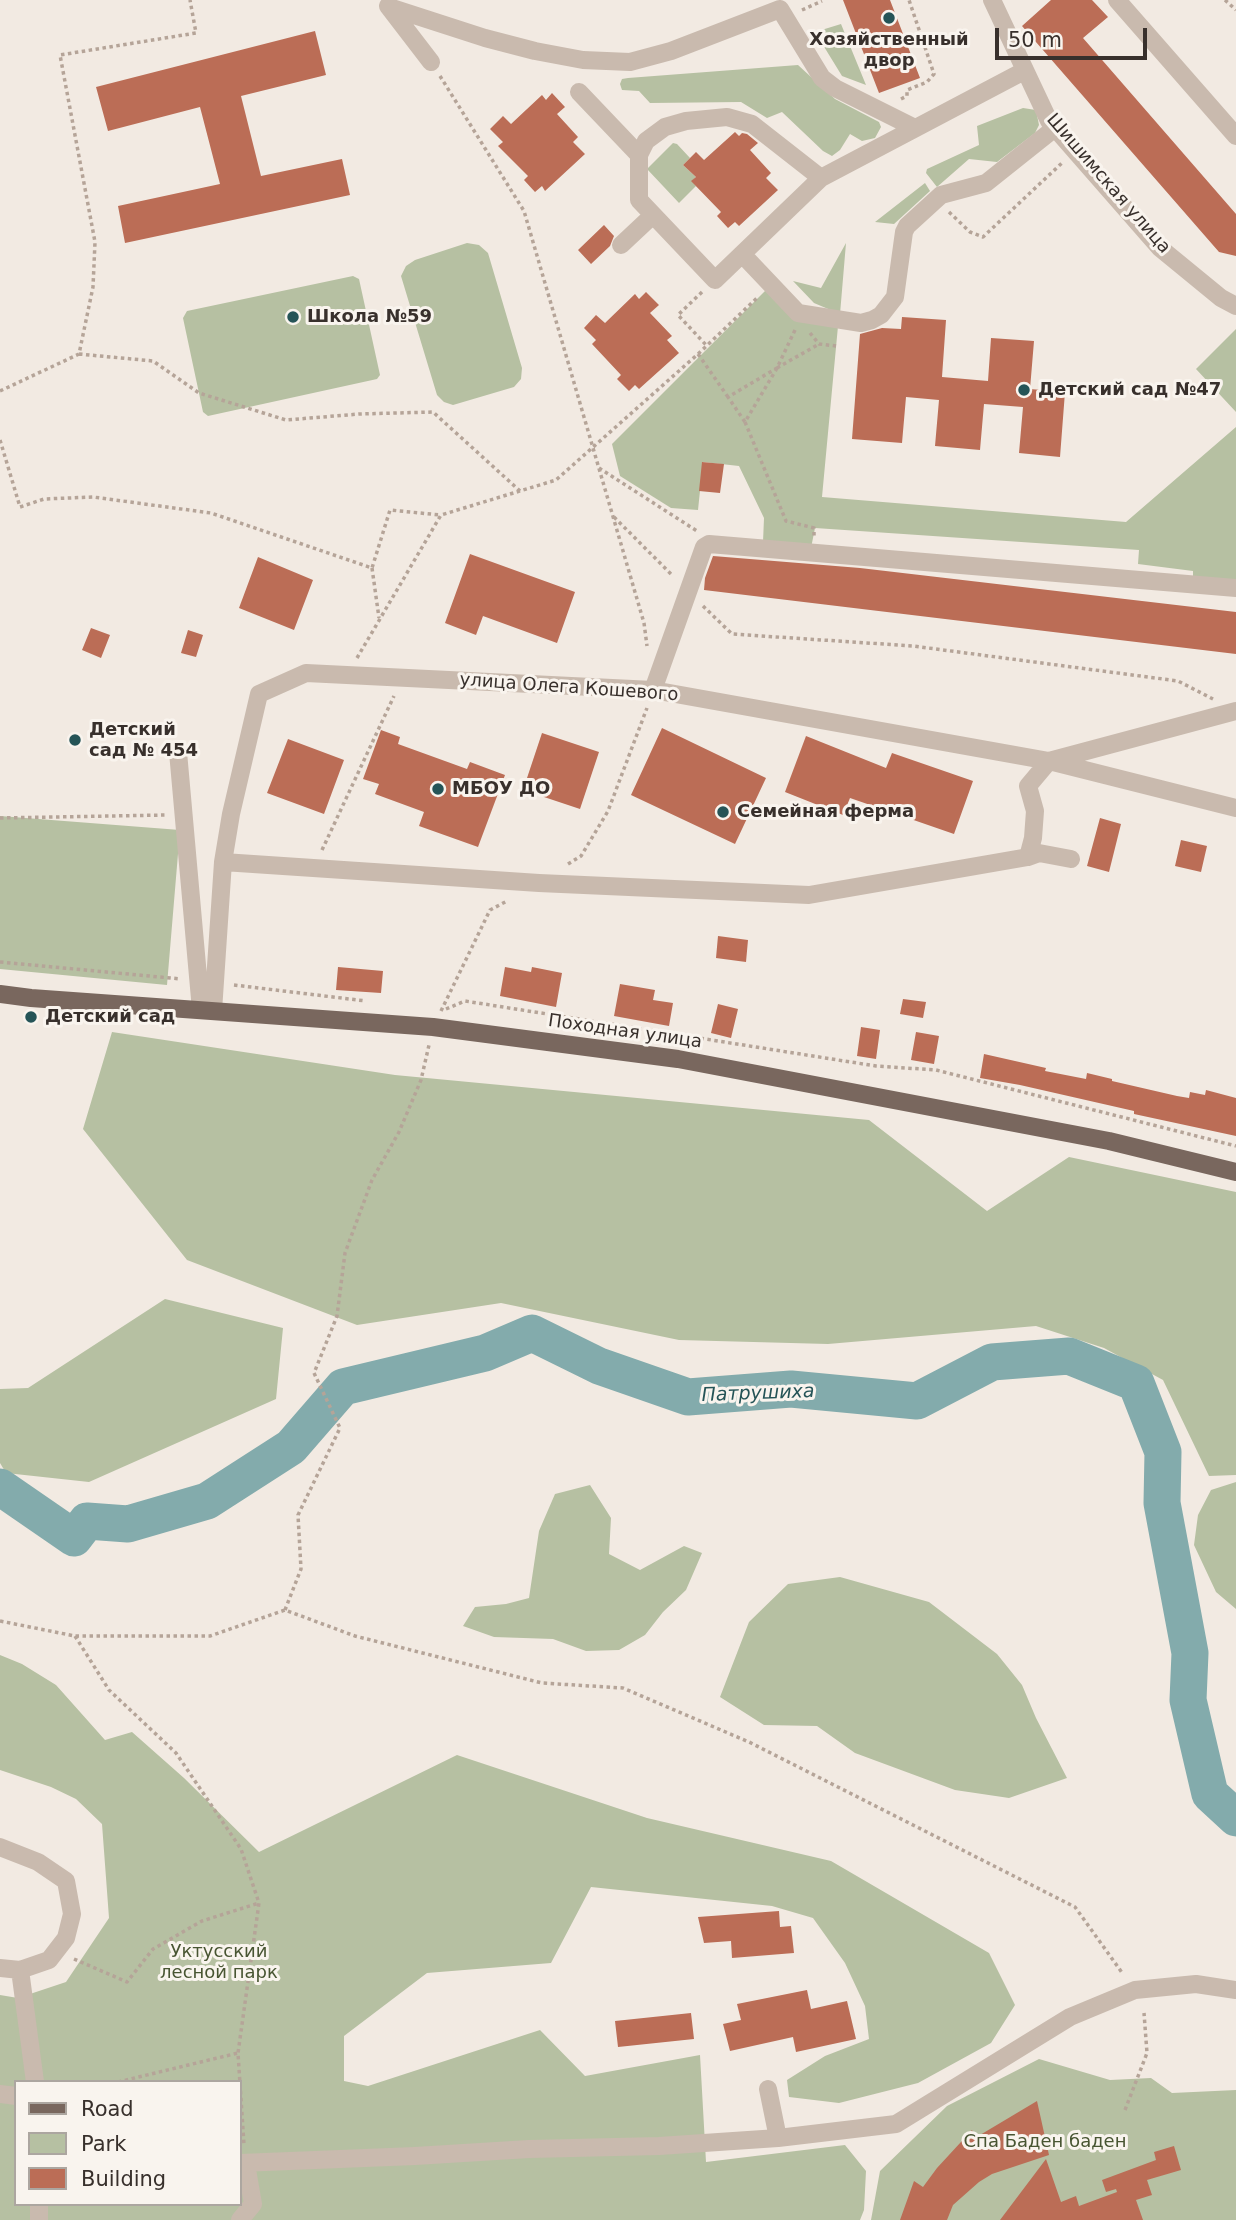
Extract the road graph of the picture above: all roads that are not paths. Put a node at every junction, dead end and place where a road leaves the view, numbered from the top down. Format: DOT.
graph roads {
  1 [pos="993,0"];
  2 [pos="1117,0"];
  3 [pos="386,3"];
  4 [pos="431,62"];
  5 [pos="1024,71"];
  6 [pos="579,92"];
  7 [pos="915,128"];
  8 [pos="1055,128"];
  9 [pos="1236,136"];
  10 [pos="639,155"];
  11 [pos="821,178"];
  12 [pos="653,215"];
  13 [pos="621,245"];
  14 [pos="743,255"];
  15 [pos="1236,306"];
  16 [pos="1236,589"];
  17 [pos="653,690"];
  18 [pos="1230,708"];
  19 [pos="178,752"];
  20 [pos="1049,761"];
  21 [pos="1236,808"];
  22 [pos="1028,857"];
  23 [pos="1071,859"];
  24 [pos="223,862"];
  25 [pos="0,994"];
  26 [pos="207,1010"];
  27 [pos="1236,1172"];
  28 [pos="0,1847"];
  29 [pos="0,1968"];
  30 [pos="20,1970"];
  31 [pos="1236,1990"];
  32 [pos="35,2080"];
  33 [pos="768,2089"];
  34 [pos="778,2138"];
  35 [pos="243,2163"];
  36 [pos="240,2220"];
  1 -- 5 [label="street, Шишимская улица"];
  2 -- 9 [label="street"];
  3 -- 4 [label="street"];
  3 -- 7 [label="street"];
  5 -- 7 [label="street"];
  5 -- 8 [label="street, Шишимская улица"];
  6 -- 10 [label="street"];
  7 -- 11 [label="street"];
  8 -- 14 [label="street"];
  8 -- 15 [label="street, Шишимская улица"];
  10 -- 11 [label="street"];
  10 -- 12 [label="street"];
  11 -- 14 [label="street"];
  12 -- 13 [label="street"];
  12 -- 14 [label="street"];
  16 -- 17 [label="street"];
  17 -- 20 [label="street, улица Олега Кошевого"];
  17 -- 24 [label="street, улица Олега Кошевого"];
  18 -- 20 [label="street"];
  19 -- 26 [label="street"];
  20 -- 21 [label="street, улица Олега Кошевого"];
  20 -- 22 [label="street"];
  22 -- 23 [label="street"];
  22 -- 24 [label="street"];
  24 -- 26 [label="street, улица Олега Кошевого"];
  25 -- 26 [label="main road, Походная улица"];
  26 -- 27 [label="main road, Походная улица"];
  28 -- 30 [label="street"];
  29 -- 30 [label="street"];
  30 -- 32 [label="street"];
  31 -- 34 [label="street"];
  33 -- 34 [label="street"];
  34 -- 35 [label="street"];
  35 -- 36 [label="street"];
}
